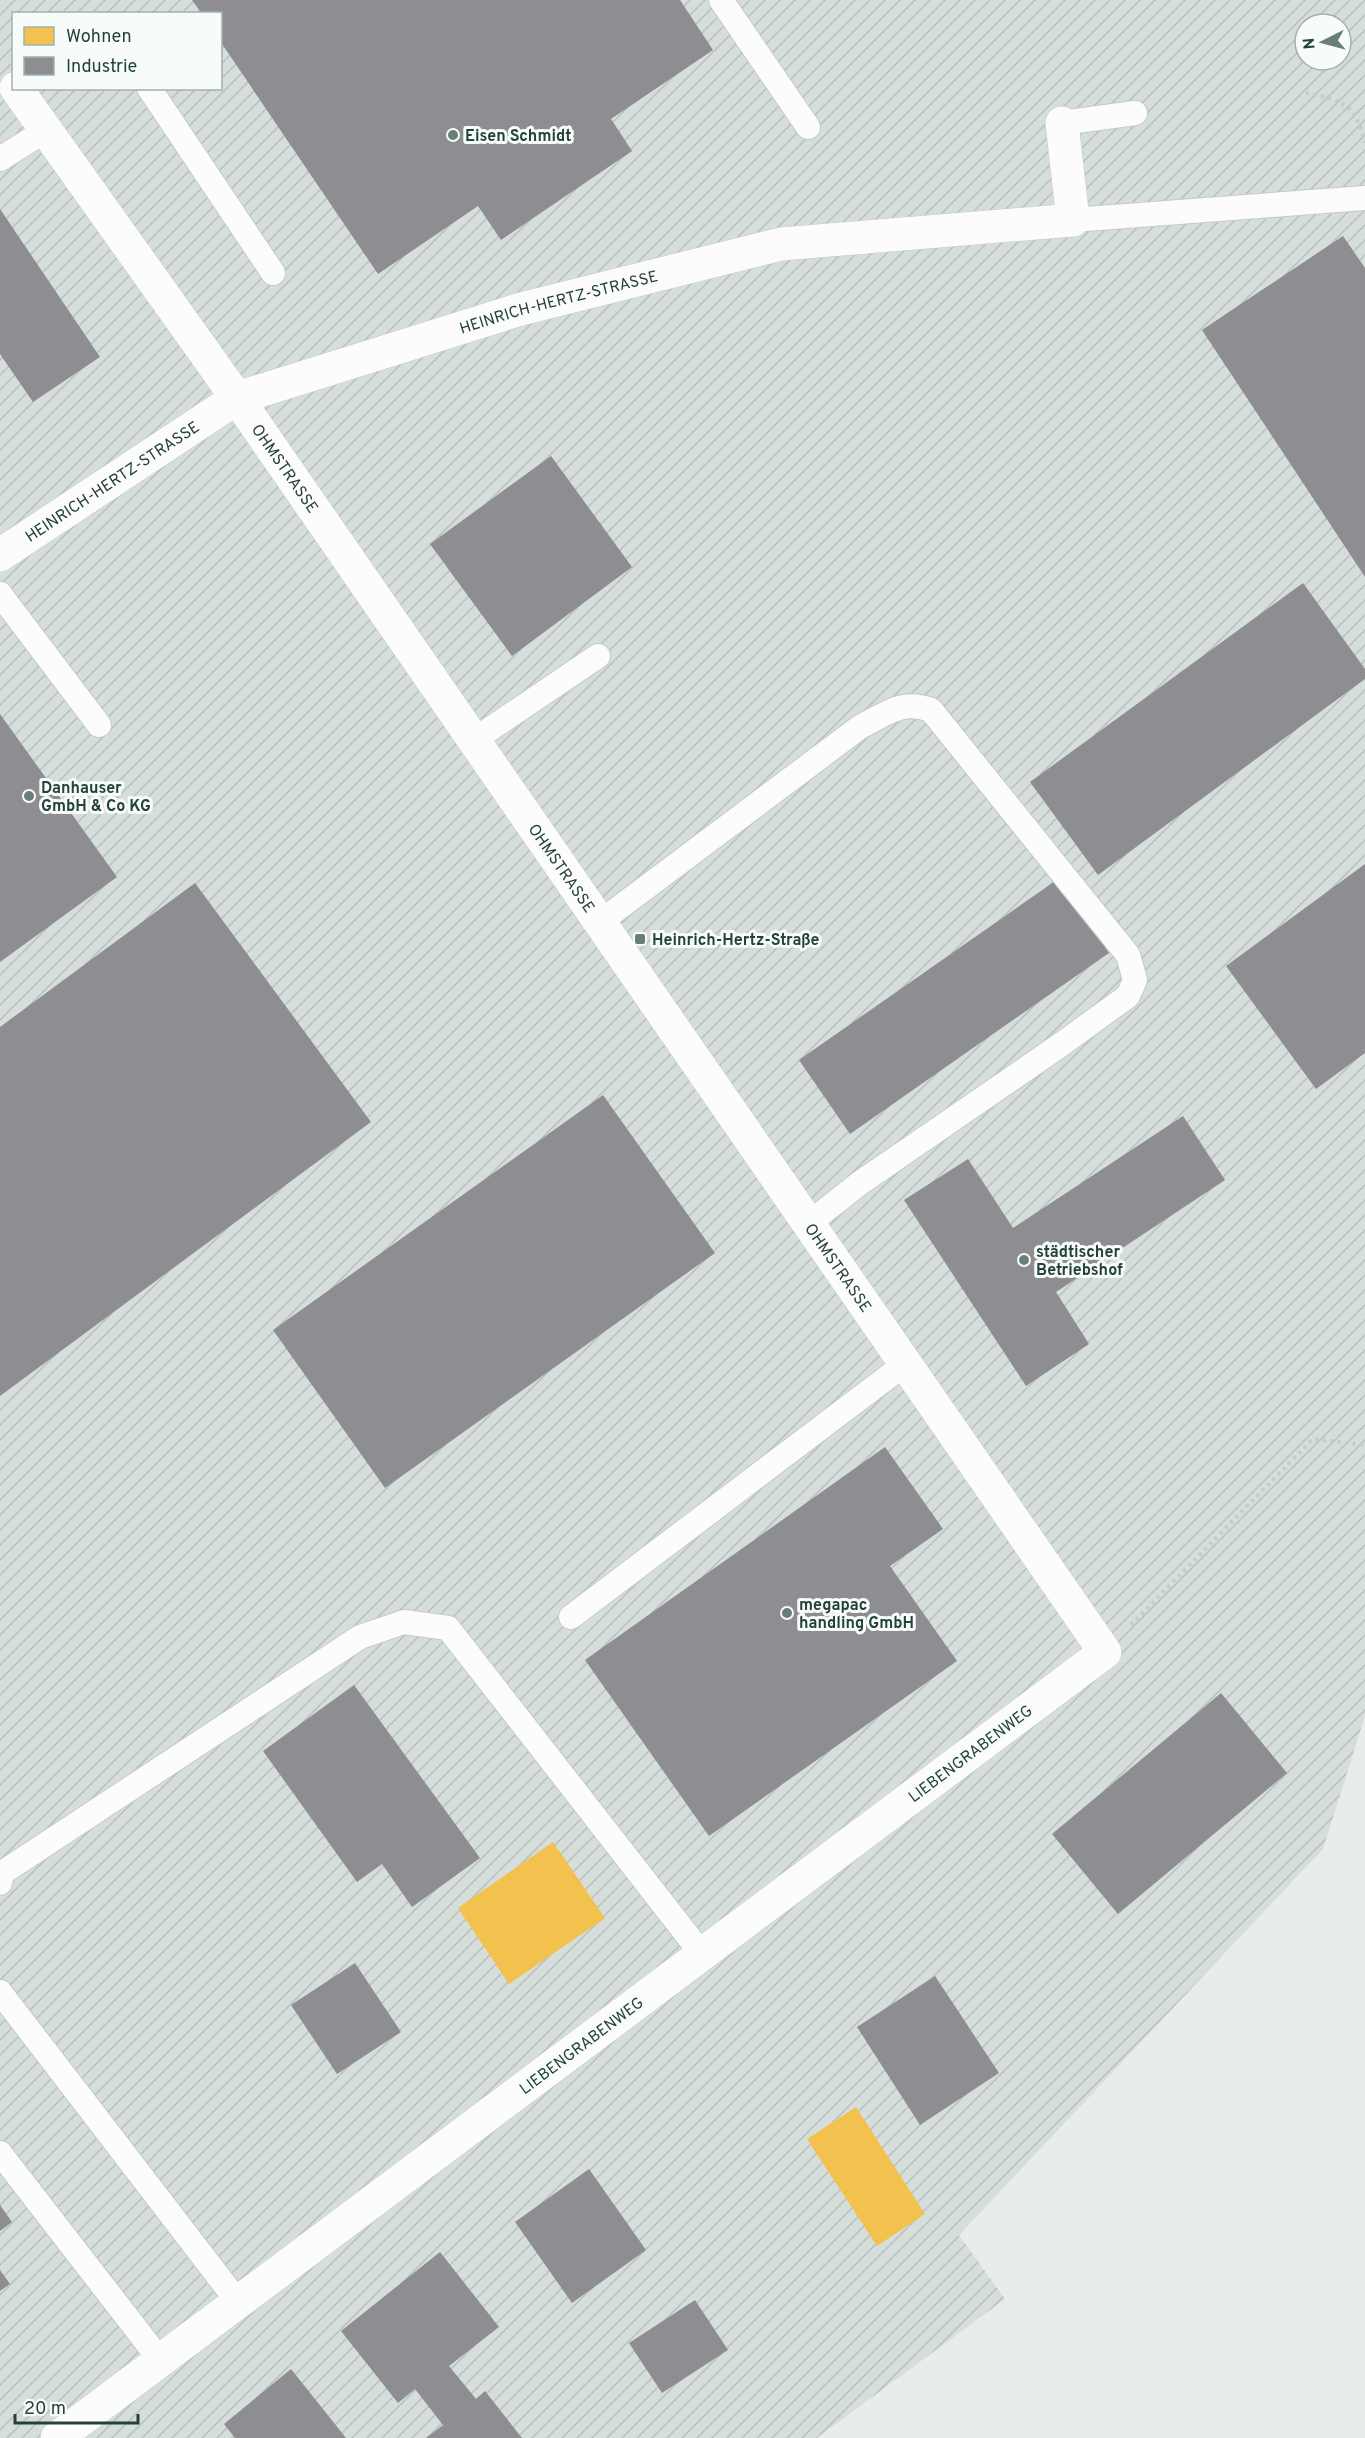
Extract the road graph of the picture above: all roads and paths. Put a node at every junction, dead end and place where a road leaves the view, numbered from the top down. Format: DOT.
graph roads {
  1 [pos="721,0"];
  2 [pos="18,90"];
  3 [pos="150,90"];
  4 [pos="1306,93"];
  5 [pos="1135,113"];
  6 [pos="1062,123"];
  7 [pos="808,127"];
  8 [pos="45,130"];
  9 [pos="1365,143"];
  10 [pos="0,159"];
  11 [pos="1365,198"];
  12 [pos="1073,220"];
  13 [pos="273,273"];
  14 [pos="237,398"];
  15 [pos="0,555"];
  16 [pos="0,594"];
  17 [pos="598,656"];
  18 [pos="99,725"];
  19 [pos="474,740"];
  20 [pos="600,922"];
  21 [pos="808,1224"];
  22 [pos="905,1364"];
  23 [pos="1365,1445"];
  24 [pos="571,1617"];
  25 [pos="1105,1652"];
  26 [pos="0,1883"];
  27 [pos="702,1954"];
  28 [pos="0,1992"];
  29 [pos="0,2153"];
  30 [pos="237,2302"];
  31 [pos="161,2361"];
  32 [pos="57,2438"];
  1 -- 7 [label="lane"];
  2 -- 8 [label="street, OHMSTRASSE"];
  3 -- 13 [label="lane"];
  4 -- 9 [label="path"];
  5 -- 6 [label="lane"];
  6 -- 12 [label="street"];
  8 -- 10 [label="lane"];
  8 -- 14 [label="street, OHMSTRASSE"];
  11 -- 12 [label="lane"];
  12 -- 14 [label="street, HEINRICH-HERTZ-STRASSE"];
  14 -- 15 [label="street, HEINRICH-HERTZ-STRASSE"];
  14 -- 19 [label="street, OHMSTRASSE"];
  16 -- 18 [label="lane"];
  17 -- 19 [label="lane"];
  19 -- 20 [label="street, OHMSTRASSE"];
  20 -- 21 [label="street, OHMSTRASSE"];
  20 -- 21 [label="lane"];
  21 -- 22 [label="street, OHMSTRASSE"];
  22 -- 24 [label="lane"];
  22 -- 25 [label="street, OHMSTRASSE"];
  23 -- 25 [label="path"];
  25 -- 27 [label="street, LIEBENGRABENWEG"];
  26 -- 27 [label="lane"];
  27 -- 30 [label="street, LIEBENGRABENWEG"];
  28 -- 30 [label="lane"];
  29 -- 31 [label="lane"];
  30 -- 31 [label="street, LIEBENGRABENWEG"];
  31 -- 32 [label="street, LIEBENGRABENWEG"];
}
